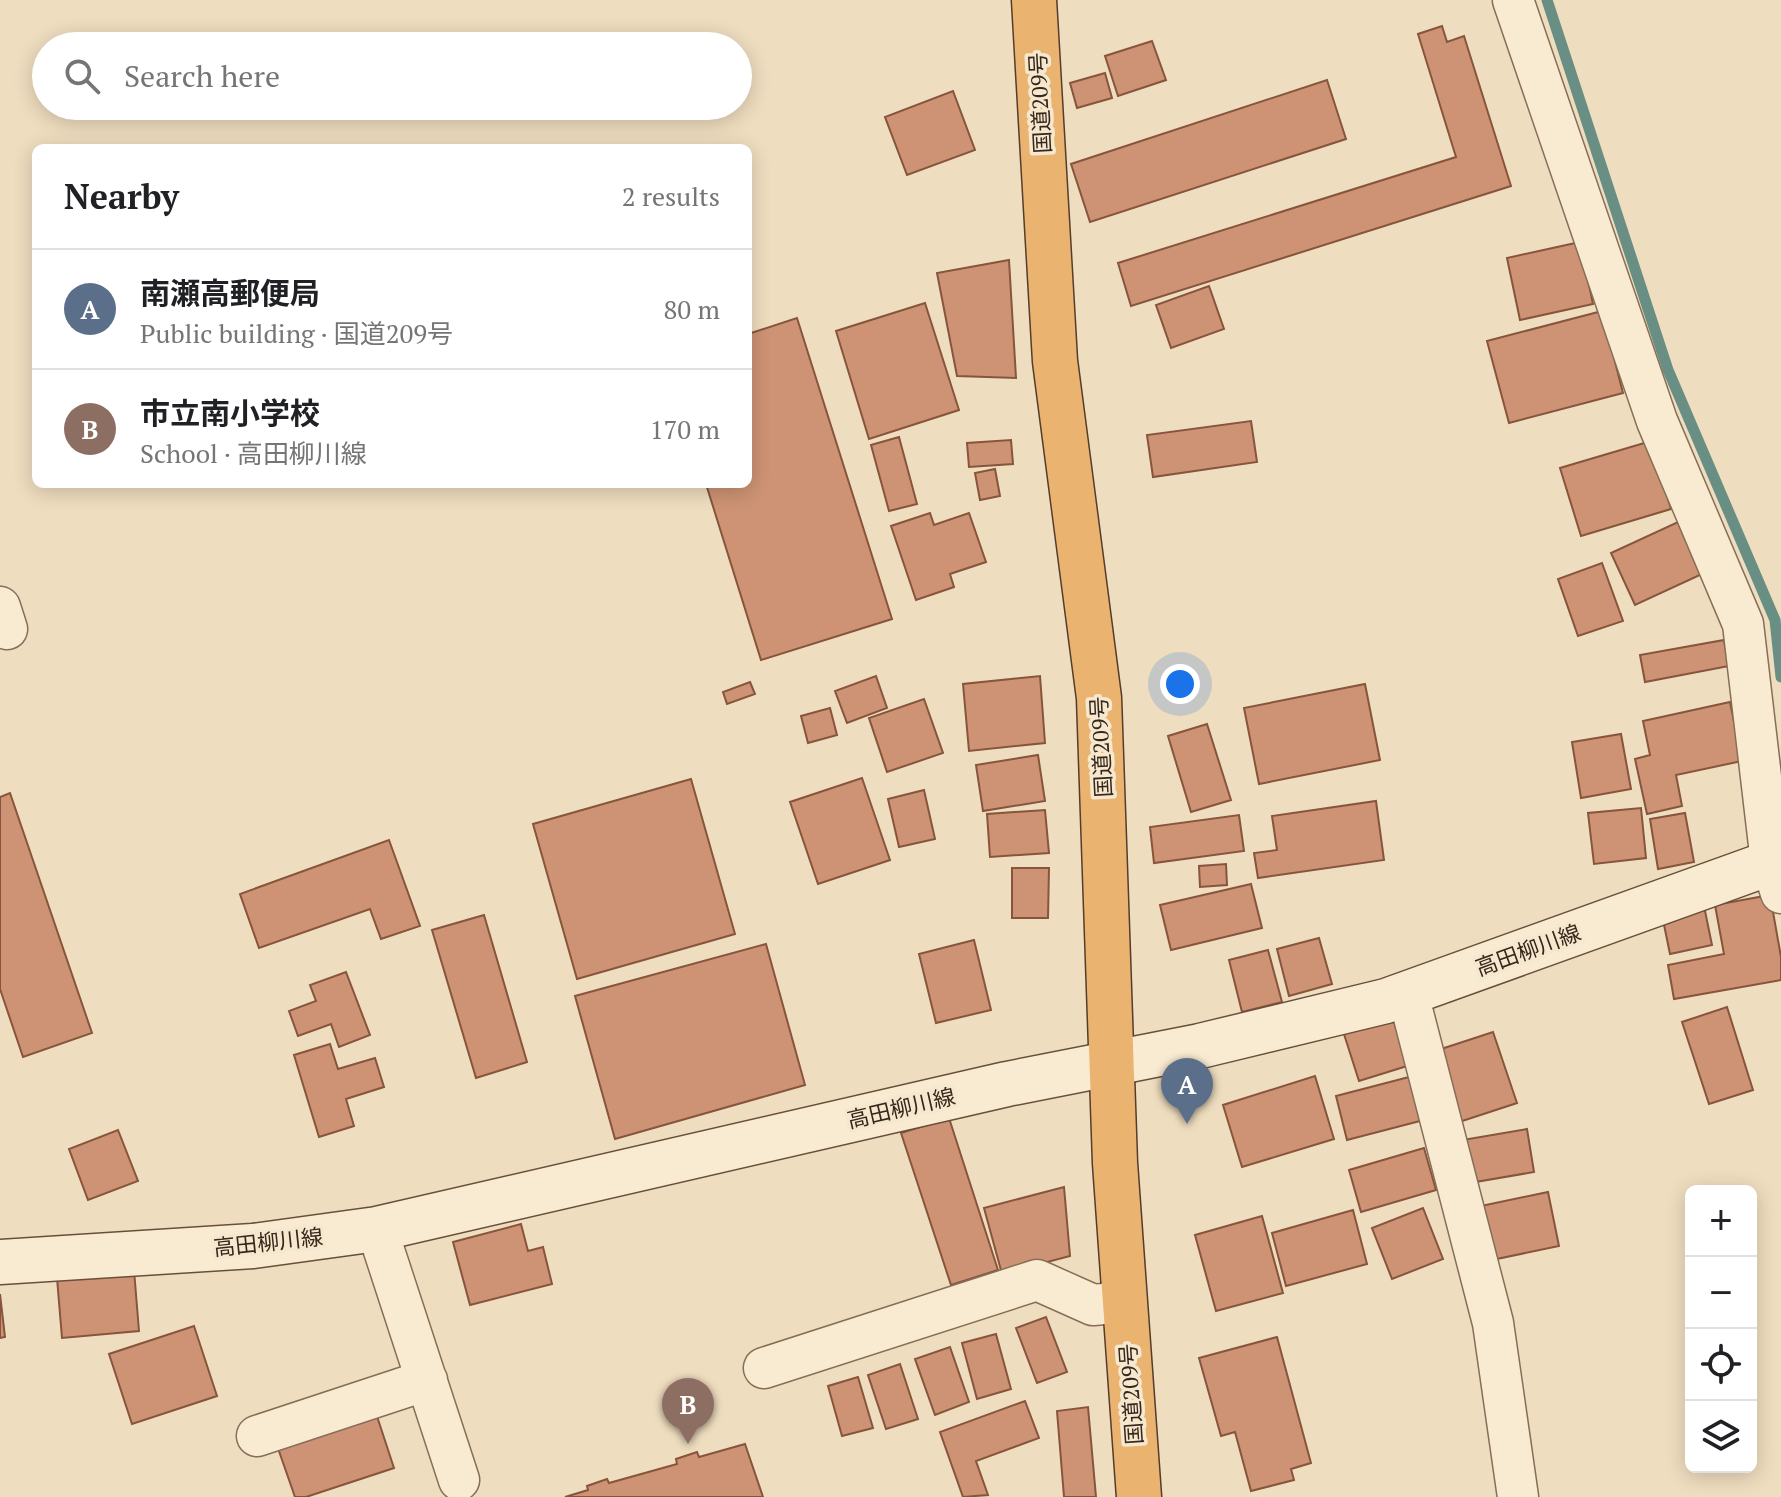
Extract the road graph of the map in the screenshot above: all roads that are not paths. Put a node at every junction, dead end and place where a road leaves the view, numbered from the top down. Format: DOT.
graph roads {
  1 [pos="1034,0"];
  2 [pos="1513,0"];
  3 [pos="1778,871"];
  4 [pos="1408,994"];
  5 [pos="1112,1063"];
  6 [pos="377,1229"];
  7 [pos="0,1262"];
  8 [pos="1125,1302"];
  9 [pos="764,1368"];
  10 [pos="427,1380"];
  11 [pos="257,1436"];
  12 [pos="459,1480"];
  13 [pos="1139,1497"];
  14 [pos="1518,1497"];
  1 -- 5 [label="highway, 国道209号"];
  2 -- 3 [label="street"];
  3 -- 4 [label="main road, 高田柳川線"];
  4 -- 5 [label="main road, 高田柳川線"];
  4 -- 14 [label="street"];
  5 -- 6 [label="main road, 高田柳川線"];
  5 -- 8 [label="highway, 国道209号"];
  6 -- 7 [label="main road, 高田柳川線"];
  6 -- 10 [label="street"];
  8 -- 9 [label="street"];
  8 -- 13 [label="highway, 国道209号"];
  10 -- 11 [label="street"];
  10 -- 12 [label="street"];
}
